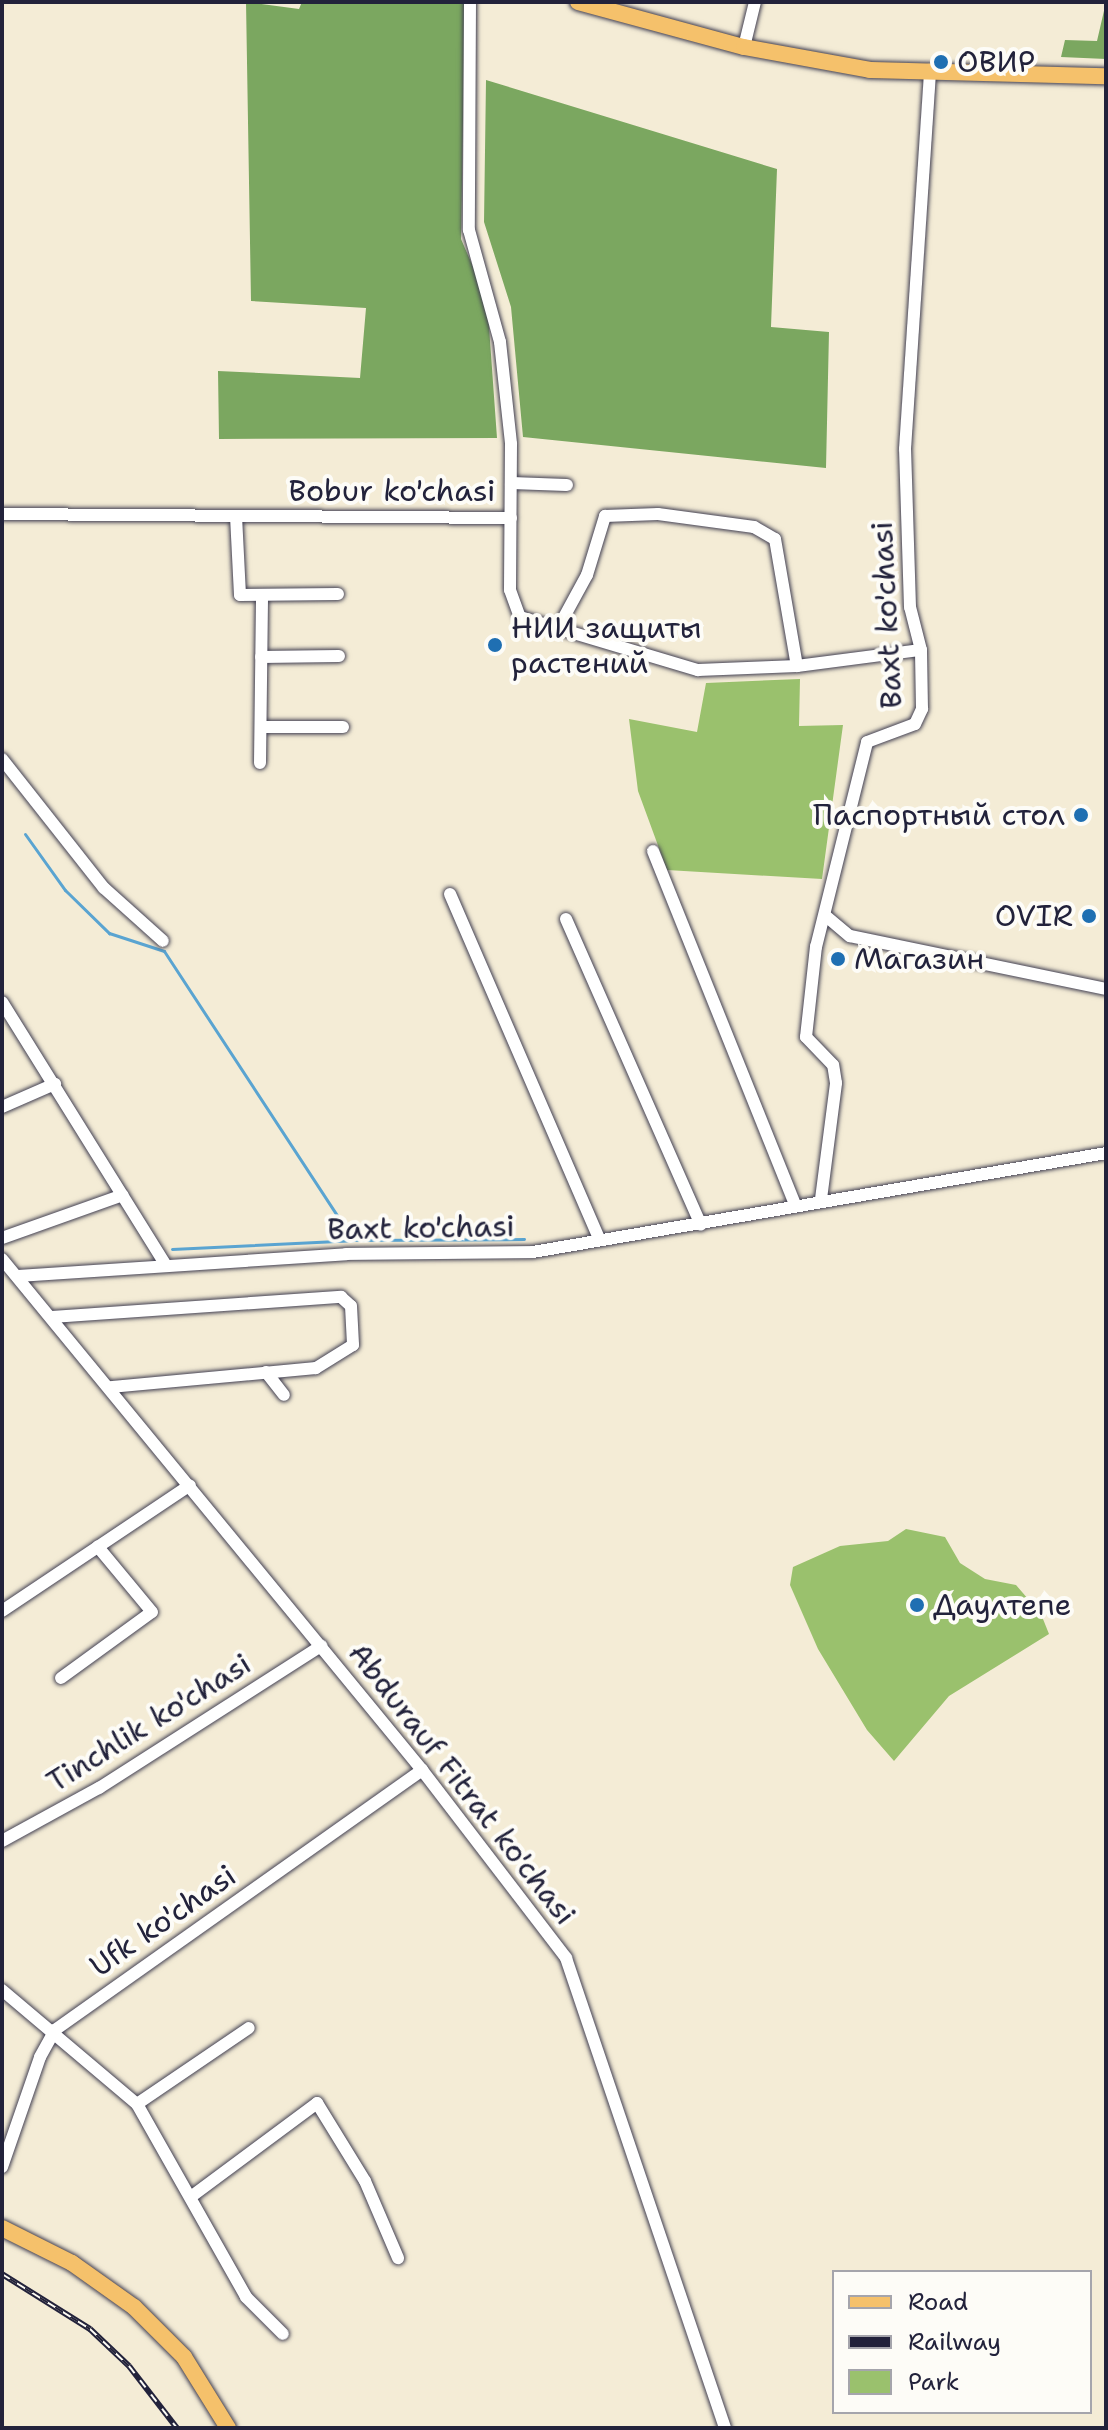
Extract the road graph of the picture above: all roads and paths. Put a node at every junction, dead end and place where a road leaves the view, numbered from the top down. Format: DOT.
graph roads {
  1 [pos="470,2"];
  2 [pos="755,2"];
  3 [pos="588,3"];
  4 [pos="744,47"];
  5 [pos="930,70"];
  6 [pos="1106,76"];
  7 [pos="511,483"];
  8 [pos="567,485"];
  9 [pos="2,514"];
  10 [pos="236,516"];
  11 [pos="511,518"];
  12 [pos="338,594"];
  13 [pos="262,595"];
  14 [pos="557,630"];
  15 [pos="921,650"];
  16 [pos="339,656"];
  17 [pos="261,657"];
  18 [pos="797,666"];
  19 [pos="261,727"];
  20 [pos="343,727"];
  21 [pos="2,759"];
  22 [pos="260,763"];
  23 [pos="653,851"];
  24 [pos="450,894"];
  25 [pos="827,917"];
  26 [pos="566,919"];
  27 [pos="163,941"];
  28 [pos="1106,989"];
  29 [pos="2,1002"];
  30 [pos="55,1084"];
  31 [pos="2,1107"];
  32 [pos="1106,1153"];
  33 [pos="123,1195"];
  34 [pos="821,1199"];
  35 [pos="795,1204"];
  36 [pos="701,1225"];
  37 [pos="2,1238"];
  38 [pos="599,1239"];
  39 [pos="2,1259"];
  40 [pos="166,1265"];
  41 [pos="18,1276"];
  42 [pos="52,1317"];
  43 [pos="266,1372"];
  44 [pos="110,1387"];
  45 [pos="284,1395"];
  46 [pos="190,1485"];
  47 [pos="98,1547"];
  48 [pos="2,1611"];
  49 [pos="321,1646"];
  50 [pos="61,1678"];
  51 [pos="422,1770"];
  52 [pos="2,1841"];
  53 [pos="2,1990"];
  54 [pos="249,2028"];
  55 [pos="55,2030"];
  56 [pos="137,2104"];
  57 [pos="2,2167"];
  58 [pos="192,2196"];
  59 [pos="2,2230"];
  60 [pos="398,2258"];
  61 [pos="283,2334"];
  62 [pos="226,2428"];
  63 [pos="725,2428"];
  1 -- 7 [label="street"];
  2 -- 4 [label="street"];
  3 -- 4 [label="main road"];
  4 -- 5 [label="main road"];
  5 -- 6 [label="main road"];
  5 -- 15 [label="street, Baxt ko'chasi"];
  7 -- 8 [label="street"];
  7 -- 11 [label="street"];
  9 -- 10 [label="street, Bobur ko'chasi"];
  10 -- 11 [label="street, Bobur ko'chasi"];
  10 -- 13 [label="street"];
  11 -- 14 [label="street, Bobur ko'chasi"];
  12 -- 13 [label="street"];
  13 -- 17 [label="street"];
  14 -- 18 [label="street, Bobur ko'chasi"];
  14 -- 18 [label="street"];
  15 -- 18 [label="street, Bobur ko'chasi"];
  15 -- 25 [label="street, Baxt ko'chasi"];
  16 -- 17 [label="street"];
  17 -- 19 [label="street"];
  19 -- 20 [label="street"];
  19 -- 22 [label="street"];
  21 -- 27 [label="street"];
  23 -- 35 [label="street"];
  24 -- 38 [label="street"];
  25 -- 28 [label="street"];
  25 -- 34 [label="street, Baxt ko'chasi"];
  26 -- 36 [label="street"];
  29 -- 30 [label="street"];
  30 -- 31 [label="street"];
  30 -- 33 [label="street"];
  32 -- 34 [label="street, Baxt ko'chasi"];
  33 -- 37 [label="street"];
  33 -- 40 [label="street"];
  34 -- 35 [label="street, Baxt ko'chasi"];
  35 -- 36 [label="street, Baxt ko'chasi"];
  36 -- 38 [label="street, Baxt ko'chasi"];
  38 -- 40 [label="street, Baxt ko'chasi"];
  39 -- 41 [label="street, Abdurauf Fitrat ko'chasi"];
  40 -- 41 [label="street, Baxt ko'chasi"];
  41 -- 42 [label="street, Abdurauf Fitrat ko'chasi"];
  42 -- 43 [label="street"];
  42 -- 44 [label="street, Abdurauf Fitrat ko'chasi"];
  43 -- 44 [label="street"];
  43 -- 45 [label="street"];
  44 -- 46 [label="street, Abdurauf Fitrat ko'chasi"];
  46 -- 47 [label="street"];
  46 -- 49 [label="street, Abdurauf Fitrat ko'chasi"];
  47 -- 48 [label="street"];
  47 -- 50 [label="street"];
  49 -- 51 [label="street, Abdurauf Fitrat ko'chasi"];
  49 -- 52 [label="street, Tinchlik ko'chasi"];
  51 -- 55 [label="street, Ufk ko'chasi"];
  51 -- 63 [label="street, Abdurauf Fitrat ko'chasi"];
  53 -- 55 [label="street"];
  54 -- 56 [label="street"];
  55 -- 56 [label="street"];
  55 -- 57 [label="street, Ufk ko'chasi"];
  56 -- 58 [label="street"];
  58 -- 60 [label="street"];
  58 -- 61 [label="street"];
  59 -- 62 [label="main road"];
}
